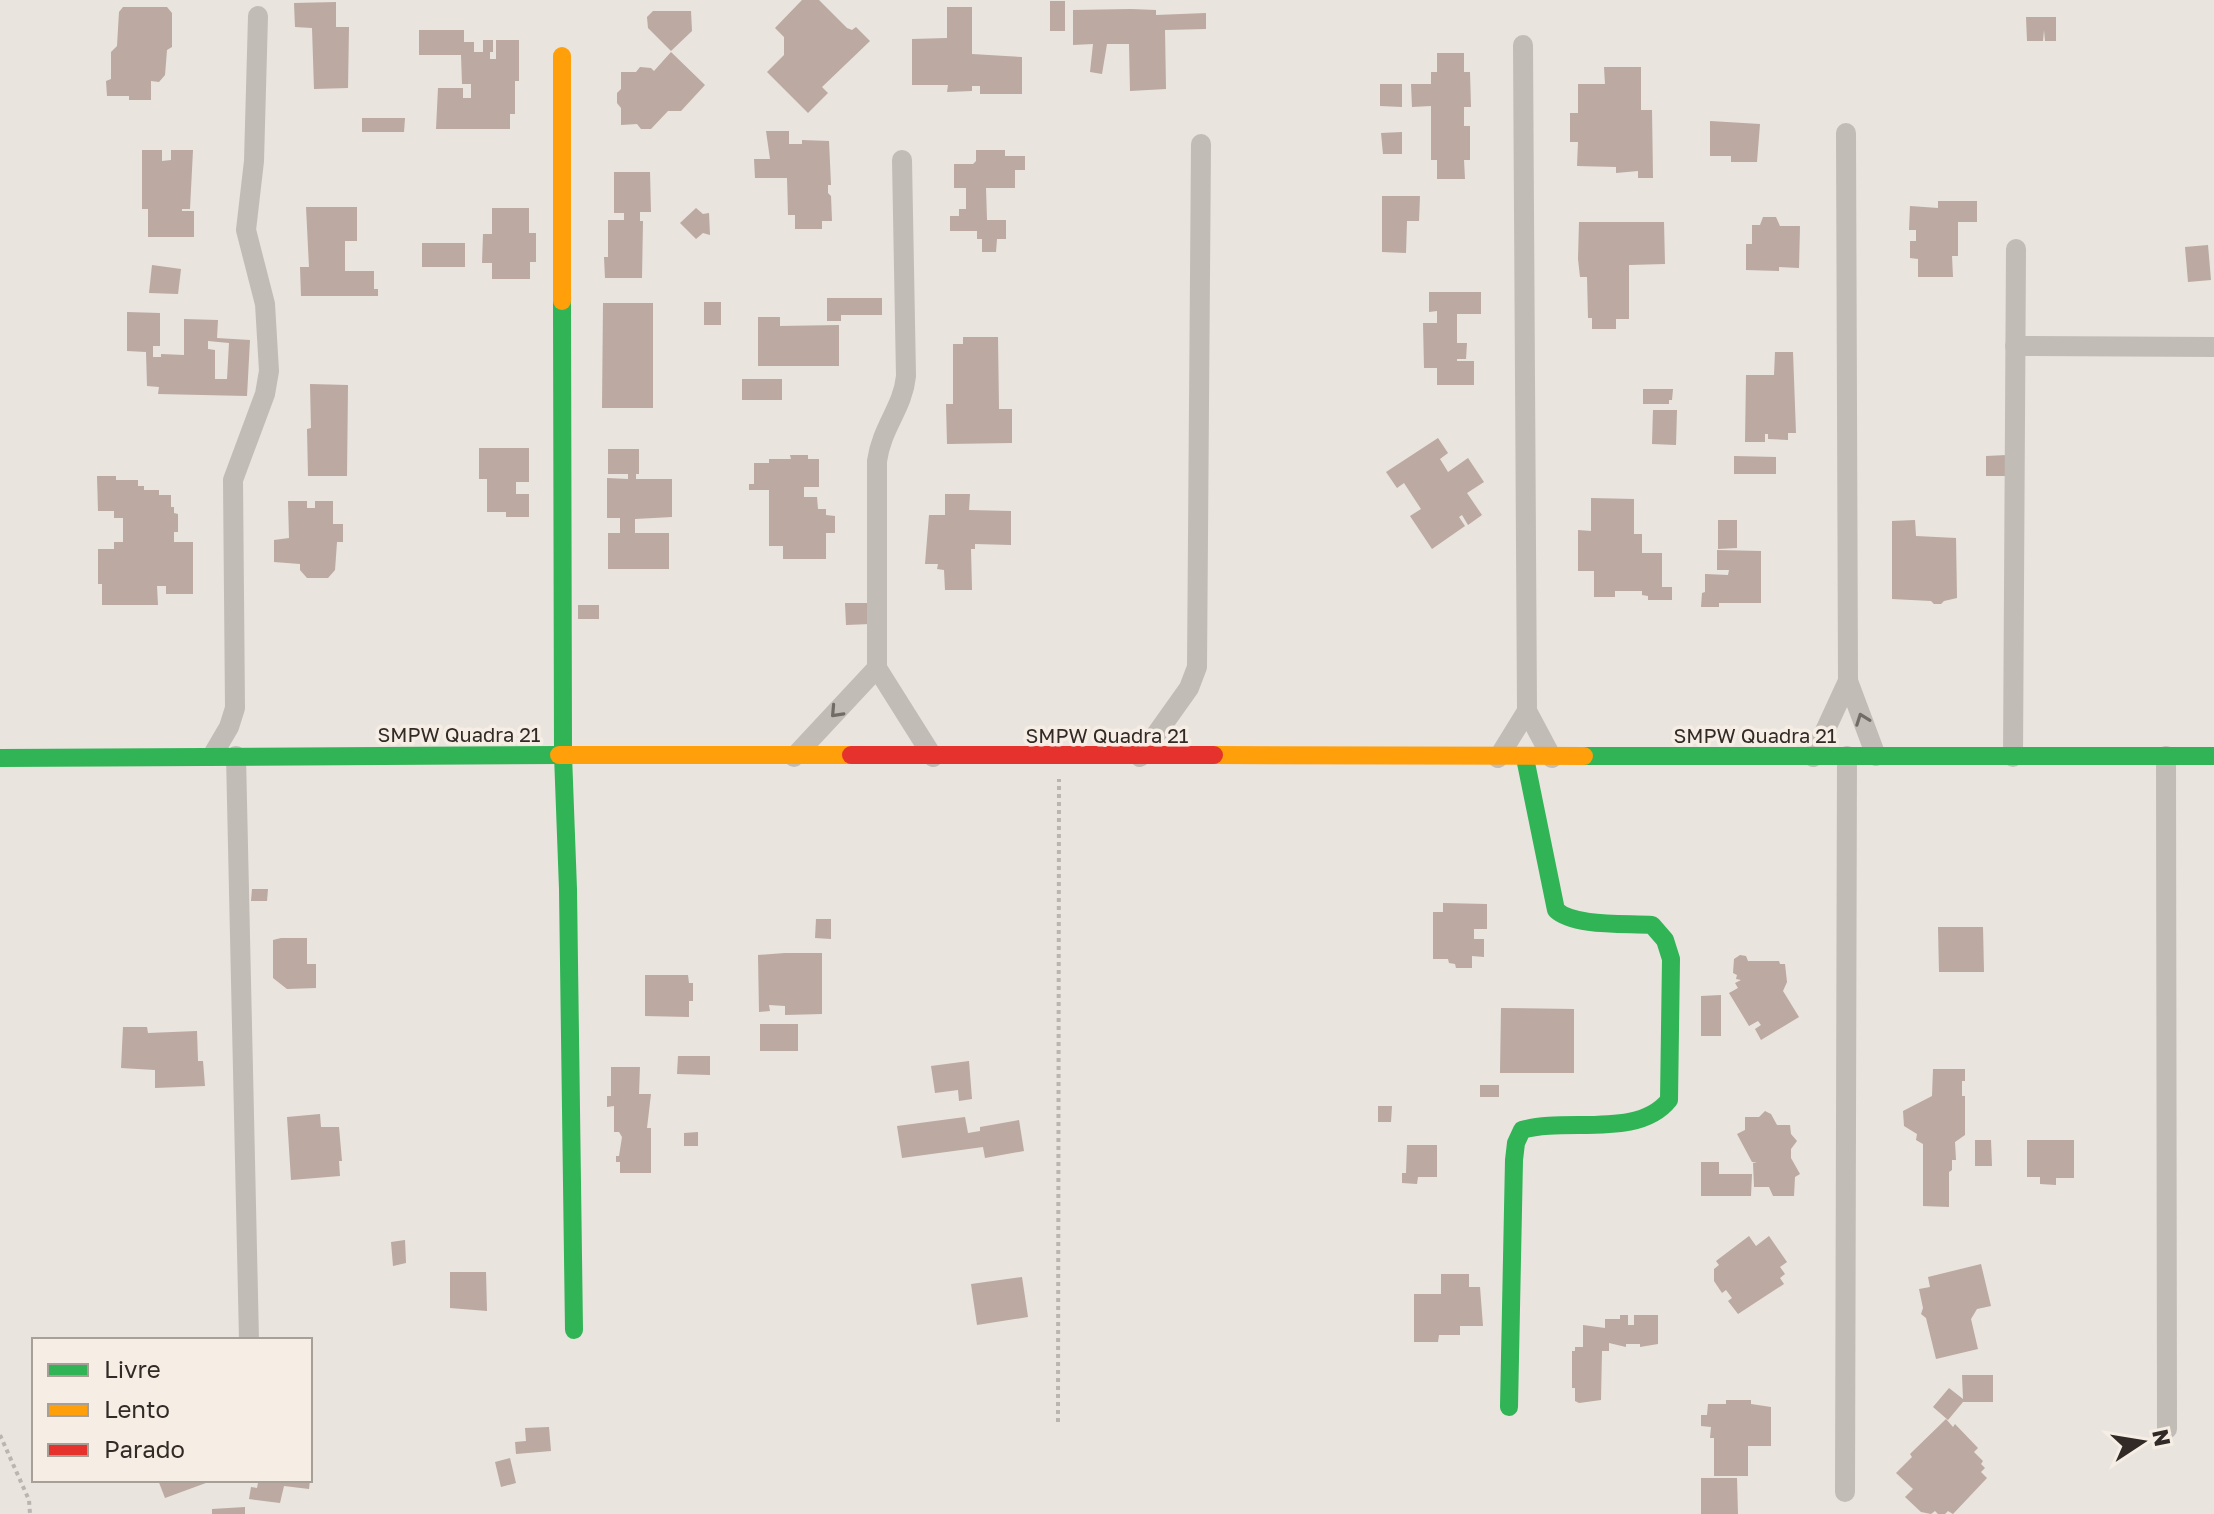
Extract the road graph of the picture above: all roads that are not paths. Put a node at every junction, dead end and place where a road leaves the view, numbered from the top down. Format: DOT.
graph roads {
  1 [pos="258,16"];
  2 [pos="1523,45"];
  3 [pos="562,56"];
  4 [pos="1846,133"];
  5 [pos="1201,144"];
  6 [pos="902,160"];
  7 [pos="2016,249"];
  8 [pos="2015,346"];
  9 [pos="2214,347"];
  10 [pos="877,668"];
  11 [pos="1848,681"];
  12 [pos="1527,711"];
  13 [pos="563,755"];
  14 [pos="212,756"];
  15 [pos="236,756"];
  16 [pos="1847,756"];
  17 [pos="1876,756"];
  18 [pos="2166,756"];
  19 [pos="2214,756"];
  20 [pos="794,757"];
  21 [pos="933,757"];
  22 [pos="1140,757"];
  23 [pos="1813,757"];
  24 [pos="2013,757"];
  25 [pos="0,758"];
  26 [pos="1498,758"];
  27 [pos="1525,758"];
  28 [pos="1552,758"];
  29 [pos="574,1330"];
  30 [pos="249,1338"];
  31 [pos="1509,1407"];
  32 [pos="2167,1429"];
  33 [pos="1845,1492"];
  1 -- 14 [label="street"];
  2 -- 12 [label="street"];
  3 -- 13 [label="street"];
  4 -- 11 [label="street"];
  5 -- 22 [label="street"];
  6 -- 10 [label="street"];
  7 -- 8 [label="street"];
  8 -- 9 [label="street"];
  8 -- 24 [label="street"];
  10 -- 20 [label="street, one-way"];
  10 -- 21 [label="street"];
  17 -- 11 [label="street, one-way"];
  11 -- 23 [label="street"];
  12 -- 26 [label="street"];
  12 -- 28 [label="street"];
  13 -- 15 [label="street, SMPW Quadra 21"];
  13 -- 20 [label="street, SMPW Quadra 21"];
  13 -- 29 [label="street"];
  14 -- 15 [label="street, SMPW Quadra 21"];
  14 -- 25 [label="street, SMPW Quadra 21"];
  15 -- 30 [label="street"];
  16 -- 17 [label="street, SMPW Quadra 21"];
  16 -- 23 [label="street, SMPW Quadra 21"];
  16 -- 33 [label="street"];
  17 -- 24 [label="street, SMPW Quadra 21"];
  18 -- 19 [label="street, SMPW Quadra 21"];
  18 -- 24 [label="street, SMPW Quadra 21"];
  18 -- 32 [label="street"];
  20 -- 21 [label="street, SMPW Quadra 21"];
  21 -- 22 [label="street, SMPW Quadra 21"];
  22 -- 26 [label="street, SMPW Quadra 21"];
  23 -- 28 [label="street, SMPW Quadra 21"];
  26 -- 27 [label="street, SMPW Quadra 21"];
  27 -- 28 [label="street, SMPW Quadra 21"];
  27 -- 31 [label="street"];
}
